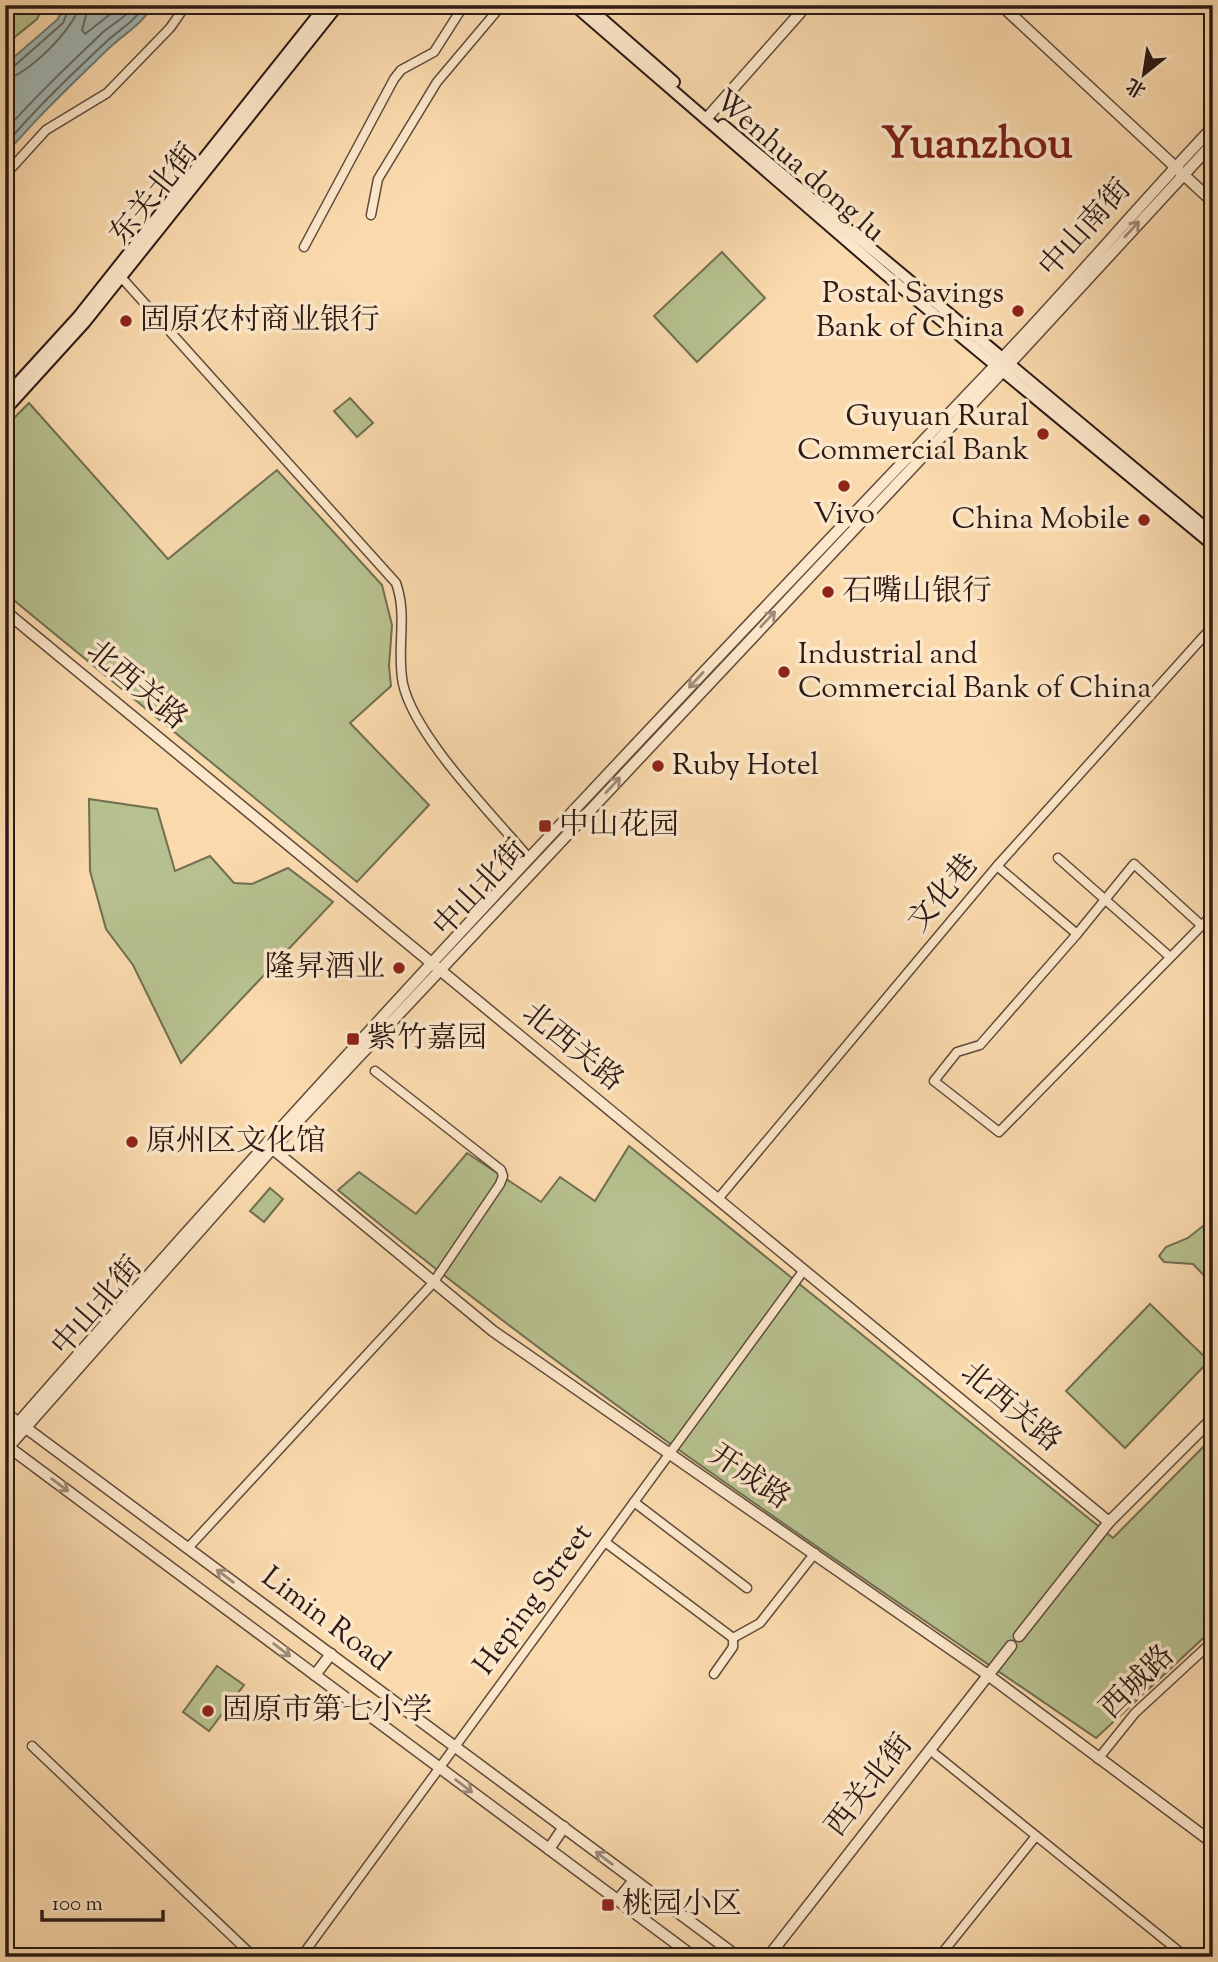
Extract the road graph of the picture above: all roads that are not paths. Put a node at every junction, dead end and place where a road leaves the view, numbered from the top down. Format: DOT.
graph roads {
  1 [pos="186,5"];
  2 [pos="326,5"];
  3 [pos="338,5"];
  4 [pos="464,5"];
  5 [pos="502,5"];
  6 [pos="574,5"];
  7 [pos="586,5"];
  8 [pos="807,5"];
  9 [pos="1002,5"];
  10 [pos="708,117"];
  11 [pos="1213,127"];
  12 [pos="1213,143"];
  13 [pos="1179,171"];
  14 [pos="5,175"];
  15 [pos="1213,202"];
  16 [pos="371,215"];
  17 [pos="304,247"];
  18 [pos="121,276"];
  19 [pos="1002,364"];
  20 [pos="5,397"];
  21 [pos="5,410"];
  22 [pos="1213,534"];
  23 [pos="1213,545"];
  24 [pos="5,611"];
  25 [pos="1213,626"];
  26 [pos="529,858"];
  27 [pos="1058,858"];
  28 [pos="997,866"];
  29 [pos="1105,900"];
  30 [pos="1213,914"];
  31 [pos="1201,925"];
  32 [pos="1077,934"];
  33 [pos="1169,956"];
  34 [pos="436,966"];
  35 [pos="375,1071"];
  36 [pos="269,1145"];
  37 [pos="718,1199"];
  38 [pos="804,1270"];
  39 [pos="433,1283"];
  40 [pos="5,1411"];
  41 [pos="1213,1418"];
  42 [pos="22,1425"];
  43 [pos="6,1445"];
  44 [pos="668,1454"];
  45 [pos="634,1502"];
  46 [pos="1109,1522"];
  47 [pos="605,1542"];
  48 [pos="188,1548"];
  49 [pos="815,1553"];
  50 [pos="747,1588"];
  51 [pos="1019,1636"];
  52 [pos="733,1639"];
  53 [pos="1213,1641"];
  54 [pos="1011,1646"];
  55 [pos="331,1654"];
  56 [pos="714,1674"];
  57 [pos="315,1675"];
  58 [pos="988,1675"];
  59 [pos="32,1746"];
  60 [pos="455,1747"];
  61 [pos="930,1751"];
  62 [pos="1098,1759"];
  63 [pos="440,1768"];
  64 [pos="564,1828"];
  65 [pos="1036,1836"];
  66 [pos="1213,1843"];
  67 [pos="549,1849"];
  68 [pos="635,1880"];
  69 [pos="618,1900"];
  70 [pos="254,1957"];
  71 [pos="302,1957"];
  72 [pos="694,1957"];
  73 [pos="738,1957"];
  74 [pos="768,1957"];
  75 [pos="939,1957"];
  76 [pos="1186,1957"];
  1 -- 14 [label="street"];
  2 -- 20 [label="main road, 东关北街"];
  3 -- 18 [label="main road, 东关北街"];
  4 -- 17 [label="street"];
  5 -- 16 [label="street"];
  6 -- 10 [label="main road, Wenhua dong lu"];
  7 -- 10 [label="main road, Wenhua dong lu"];
  8 -- 10 [label="street"];
  9 -- 13 [label="street"];
  10 -- 19 [label="main road, Wenhua dong lu"];
  11 -- 13 [label="street, 中山南街"];
  12 -- 13 [label="street, 中山南街"];
  13 -- 15 [label="street"];
  13 -- 19 [label="street, 中山南街"];
  18 -- 21 [label="main road, 东关北街"];
  18 -- 26 [label="street"];
  19 -- 22 [label="main road"];
  19 -- 23 [label="main road"];
  19 -- 26 [label="street, 中山北街, one-way"];
  34 -- 19 [label="street, 中山北街, one-way"];
  24 -- 34 [label="street, 北西关路"];
  25 -- 28 [label="street, 文化巷"];
  26 -- 34 [label="street, 中山北街"];
  27 -- 29 [label="street"];
  28 -- 32 [label="street"];
  28 -- 37 [label="street, 文化巷"];
  29 -- 31 [label="street"];
  29 -- 32 [label="street"];
  29 -- 33 [label="street"];
  30 -- 31 [label="street"];
  31 -- 33 [label="street"];
  32 -- 33 [label="street"];
  34 -- 36 [label="street, 中山北街"];
  34 -- 37 [label="street, 北西关路"];
  35 -- 39 [label="street"];
  36 -- 39 [label="street, 开成路"];
  36 -- 42 [label="street, 中山北街"];
  37 -- 38 [label="street, 北西关路"];
  38 -- 44 [label="street, Heping Street"];
  38 -- 46 [label="street, 北西关路"];
  39 -- 44 [label="street, 开成路"];
  39 -- 48 [label="street"];
  40 -- 42 [label="street"];
  41 -- 46 [label="street"];
  42 -- 43 [label="street, 中山北街"];
  42 -- 48 [label="street, Limin Road"];
  43 -- 57 [label="street, Limin Road, one-way"];
  44 -- 45 [label="street, Heping Street"];
  44 -- 49 [label="street, 开成路"];
  45 -- 47 [label="street, Heping Street"];
  45 -- 50 [label="street"];
  46 -- 51 [label="street"];
  47 -- 52 [label="street"];
  47 -- 60 [label="street, Heping Street"];
  55 -- 48 [label="street, Limin Road, one-way"];
  49 -- 52 [label="street"];
  49 -- 58 [label="street, 开成路"];
  52 -- 56 [label="street"];
  53 -- 62 [label="street, 西城路"];
  54 -- 58 [label="street, 西关北街"];
  55 -- 57 [label="street"];
  55 -- 60 [label="street, Limin Road"];
  57 -- 63 [label="street, Limin Road"];
  58 -- 61 [label="street, 西关北街"];
  58 -- 62 [label="street, 开成路"];
  59 -- 70 [label="street"];
  60 -- 63 [label="street, Heping Street"];
  60 -- 64 [label="street, Limin Road"];
  61 -- 65 [label="street"];
  61 -- 74 [label="street, 西关北街"];
  62 -- 66 [label="street, 开成路"];
  63 -- 67 [label="street, Limin Road, one-way"];
  63 -- 71 [label="street, Heping Street"];
  64 -- 67 [label="street"];
  68 -- 64 [label="street, Limin Road, one-way"];
  65 -- 75 [label="street"];
  65 -- 76 [label="street"];
  67 -- 69 [label="street, Limin Road"];
  68 -- 69 [label="street"];
  68 -- 73 [label="street, Limin Road"];
  69 -- 72 [label="street, Limin Road"];
}
